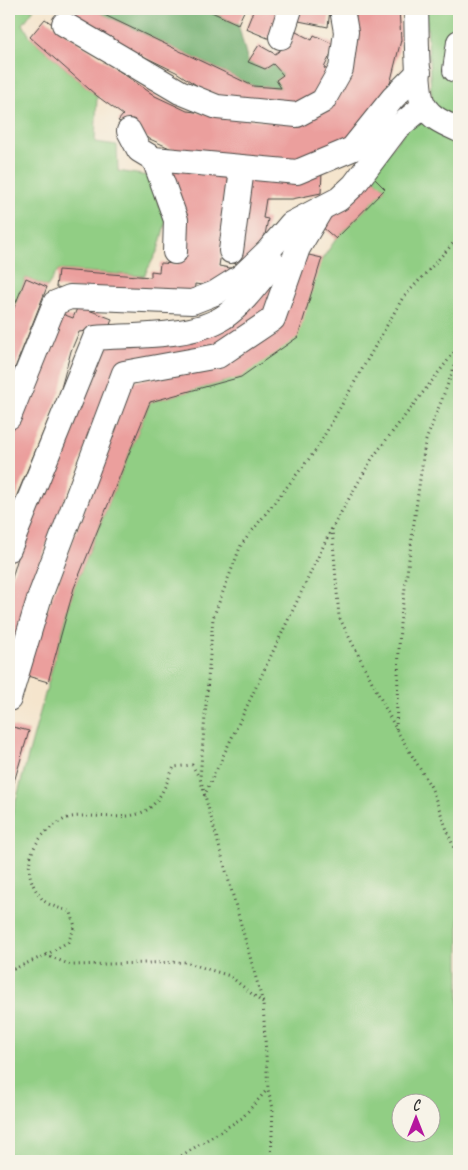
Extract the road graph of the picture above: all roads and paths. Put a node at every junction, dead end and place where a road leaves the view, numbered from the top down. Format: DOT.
graph roads {
  1 [pos="290,9"];
  2 [pos="342,9"];
  3 [pos="416,9"];
  4 [pos="64,24"];
  5 [pos="282,37"];
  6 [pos="459,42"];
  7 [pos="459,71"];
  8 [pos="420,72"];
  9 [pos="424,106"];
  10 [pos="459,130"];
  11 [pos="129,131"];
  12 [pos="154,159"];
  13 [pos="242,169"];
  14 [pos="320,211"];
  15 [pos="459,237"];
  16 [pos="231,251"];
  17 [pos="174,252"];
  18 [pos="459,346"];
  19 [pos="459,355"];
  20 [pos="9,417"];
  21 [pos="332,528"];
  22 [pos="9,549"];
  23 [pos="9,699"];
  24 [pos="396,729"];
  25 [pos="200,778"];
  26 [pos="204,797"];
  27 [pos="459,862"];
  28 [pos="46,955"];
  29 [pos="9,971"];
  30 [pos="263,1003"];
  31 [pos="268,1090"];
  32 [pos="172,1161"];
  33 [pos="271,1161"];
  1 -- 5 [label="street"];
  2 -- 4 [label="street"];
  3 -- 8 [label="street"];
  6 -- 7 [label="street"];
  8 -- 9 [label="street"];
  8 -- 13 [label="street"];
  9 -- 10 [label="street"];
  9 -- 14 [label="street"];
  11 -- 12 [label="street"];
  12 -- 13 [label="street"];
  12 -- 17 [label="street"];
  13 -- 16 [label="street"];
  14 -- 20 [label="street"];
  14 -- 22 [label="street"];
  14 -- 23 [label="street"];
  15 -- 25 [label="path"];
  18 -- 21 [label="path"];
  19 -- 24 [label="path"];
  21 -- 24 [label="path"];
  21 -- 26 [label="path"];
  24 -- 27 [label="path"];
  25 -- 26 [label="path"];
  25 -- 28 [label="path"];
  26 -- 30 [label="path"];
  28 -- 29 [label="path"];
  28 -- 30 [label="path"];
  30 -- 31 [label="path"];
  31 -- 32 [label="path"];
  31 -- 33 [label="path"];
}
